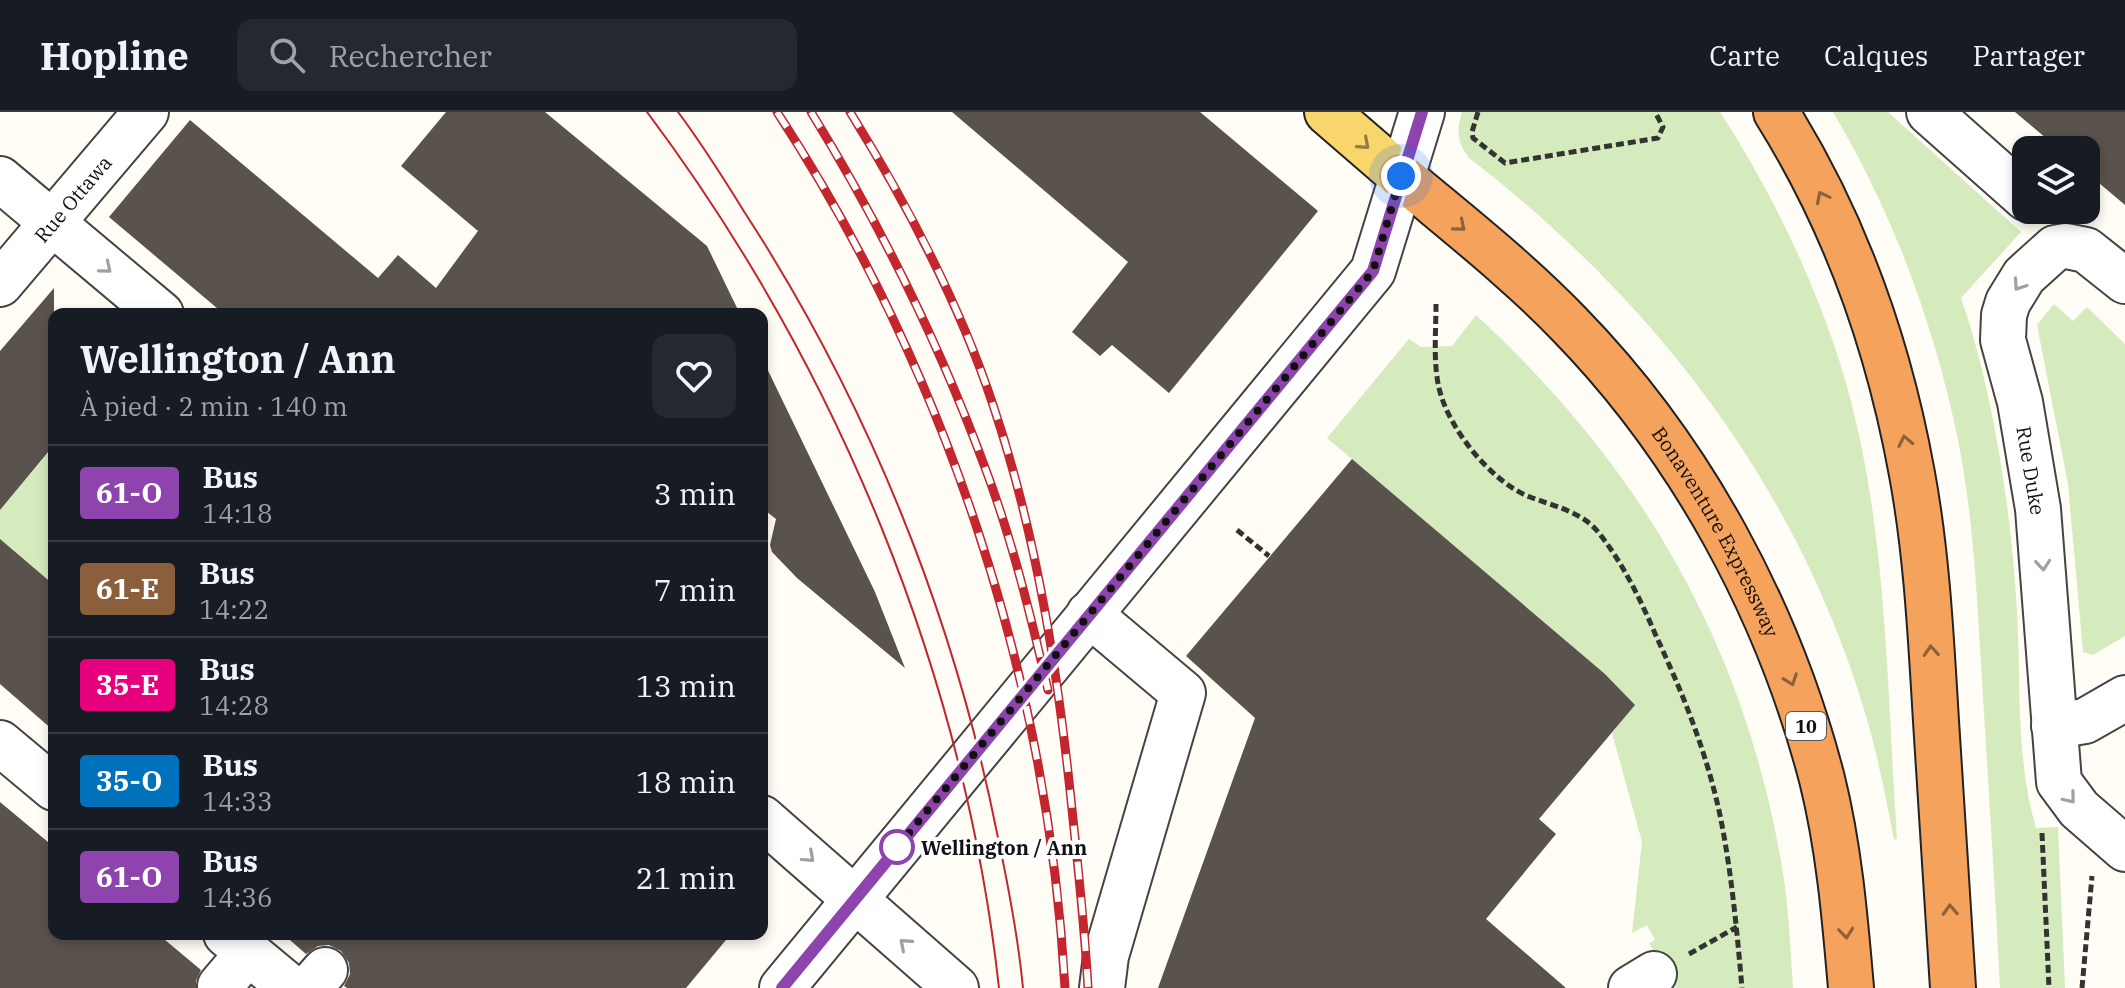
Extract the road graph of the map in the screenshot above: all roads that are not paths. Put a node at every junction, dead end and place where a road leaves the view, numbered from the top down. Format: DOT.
graph roads {
  1 [pos="146,112"];
  2 [pos="1327,112"];
  3 [pos="1422,112"];
  4 [pos="1776,112"];
  5 [pos="1929,112"];
  6 [pos="1401,176"];
  7 [pos="0,179"];
  8 [pos="2012,186"];
  9 [pos="52,223"];
  10 [pos="2053,224"];
  11 [pos="2066,246"];
  12 [pos="2125,281"];
  13 [pos="0,284"];
  14 [pos="154,308"];
  15 [pos="1089,614"];
  16 [pos="2125,698"];
  17 [pos="2054,726"];
  18 [pos="7,762"];
  19 [pos="48,785"];
  20 [pos="768,823"];
  21 [pos="2119,844"];
  22 [pos="854,899"];
  23 [pos="1099,977"];
  24 [pos="782,988"];
  25 [pos="956,988"];
  26 [pos="1851,988"];
  27 [pos="1953,988"];
  1 -- 9 [label="street, Rue Ottawa"];
  2 -- 6 [label="main road, one-way"];
  3 -- 6 [label="street"];
  27 -- 4 [label="highway, one-way"];
  5 -- 8 [label="street"];
  6 -- 15 [label="street"];
  6 -- 26 [label="highway, Bonaventure Expressway / 10, one-way"];
  7 -- 9 [label="street"];
  9 -- 13 [label="street, Rue Ottawa"];
  9 -- 14 [label="street, one-way"];
  10 -- 11 [label="street"];
  11 -- 12 [label="street"];
  11 -- 17 [label="street, Rue Duke, one-way"];
  15 -- 22 [label="street"];
  15 -- 23 [label="street"];
  16 -- 17 [label="street"];
  17 -- 21 [label="street, Rue Duke, one-way"];
  18 -- 19 [label="street"];
  20 -- 22 [label="street, one-way"];
  22 -- 24 [label="street"];
  25 -- 22 [label="street, one-way"];
}
